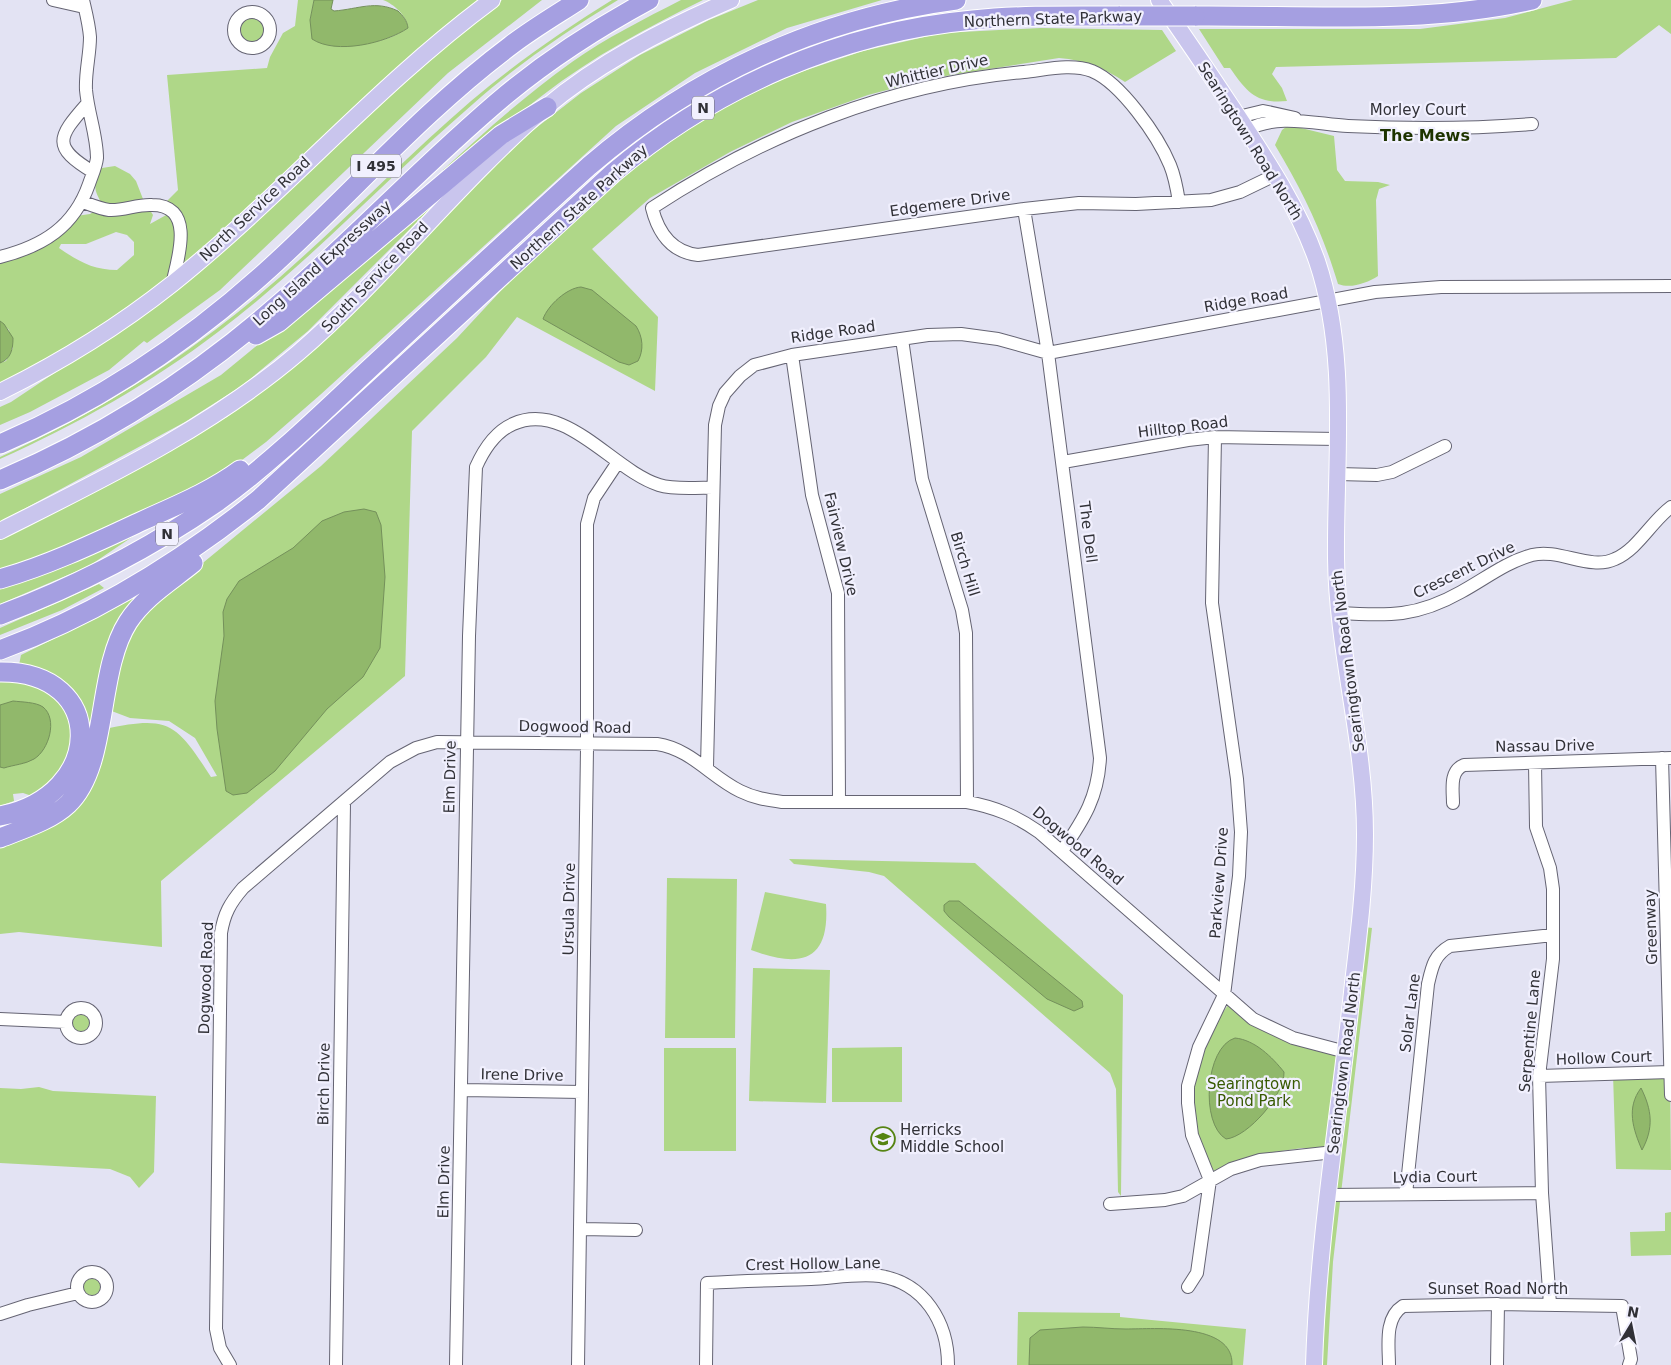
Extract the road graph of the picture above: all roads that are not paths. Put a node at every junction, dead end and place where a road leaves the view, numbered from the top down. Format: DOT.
graph roads {
  1 [pos="53,0"];
  2 [pos="243,0"];
  3 [pos="492,0"];
  4 [pos="555,0"];
  5 [pos="579,0"];
  6 [pos="649,0"];
  7 [pos="731,0"];
  8 [pos="956,0"];
  9 [pos="1159,0"];
  10 [pos="1532,0"];
  11 [pos="83,4"];
  12 [pos="245,13"];
  13 [pos="510,46"];
  14 [pos="87,104"];
  15 [pos="547,107"];
  16 [pos="1243,124"];
  17 [pos="1532,124"];
  18 [pos="93,172"];
  19 [pos="1275,176"];
  20 [pos="83,202"];
  21 [pos="1179,202"];
  22 [pos="652,208"];
  23 [pos="1024,209"];
  24 [pos="0,257"];
  25 [pos="172,284"];
  26 [pos="1671,286"];
  27 [pos="1328,301"];
  28 [pos="902,339"];
  29 [pos="1048,352"];
  30 [pos="792,355"];
  31 [pos="188,375"];
  32 [pos="0,392"];
  33 [pos="314,421"];
  34 [pos="1215,437"];
  35 [pos="1338,439"];
  36 [pos="0,444"];
  37 [pos="1445,446"];
  38 [pos="618,462"];
  39 [pos="1063,462"];
  40 [pos="1338,474"];
  41 [pos="0,480"];
  42 [pos="713,488"];
  43 [pos="258,500"];
  44 [pos="1671,508"];
  45 [pos="0,531"];
  46 [pos="0,579"];
  47 [pos="1340,613"];
  48 [pos="0,615"];
  49 [pos="0,650"];
  50 [pos="0,672"];
  51 [pos="466,742"];
  52 [pos="587,743"];
  53 [pos="1667,758"];
  54 [pos="1535,762"];
  55 [pos="707,767"];
  56 [pos="838,802"];
  57 [pos="967,802"];
  58 [pos="344,803"];
  59 [pos="1453,803"];
  60 [pos="0,816"];
  61 [pos="0,838"];
  62 [pos="1062,851"];
  63 [pos="1669,908"];
  64 [pos="1553,936"];
  65 [pos="1224,995"];
  66 [pos="1670,1010"];
  67 [pos="0,1019"];
  68 [pos="66,1022"];
  69 [pos="1346,1052"];
  70 [pos="1670,1072"];
  71 [pos="1539,1076"];
  72 [pos="462,1090"];
  73 [pos="582,1092"];
  74 [pos="1671,1095"];
  75 [pos="1334,1152"];
  76 [pos="1210,1180"];
  77 [pos="1542,1192"];
  78 [pos="1406,1194"];
  79 [pos="1329,1195"];
  80 [pos="1110,1204"];
  81 [pos="581,1229"];
  82 [pos="636,1230"];
  83 [pos="1188,1288"];
  84 [pos="78,1293"];
  85 [pos="1498,1304"];
  86 [pos="1550,1304"];
  87 [pos="0,1314"];
  88 [pos="230,1365"];
  89 [pos="336,1365"];
  90 [pos="456,1365"];
  91 [pos="578,1365"];
  92 [pos="706,1365"];
  93 [pos="948,1365"];
  94 [pos="1314,1365"];
  95 [pos="1389,1365"];
  96 [pos="1497,1365"];
  97 [pos="1629,1365"];
  1 -- 11 [label="street"];
  2 -- 12 [label="street"];
  3 -- 25 [label="main road, North Service Road"];
  4 -- 13 [label="highway"];
  5 -- 13 [label="highway, Long Island Expressway / I 495"];
  6 -- 31 [label="highway, Long Island Expressway / I 495"];
  7 -- 15 [label="main road, South Service Road"];
  8 -- 33 [label="highway, Northern State Parkway / N"];
  9 -- 16 [label="main road, Searingtown Road North"];
  10 -- 43 [label="highway, Northern State Parkway / N, bridge"];
  11 -- 14 [label="street"];
  13 -- 36 [label="highway, Long Island Expressway / I 495"];
  14 -- 18 [label="street"];
  14 -- 18 [label="street"];
  15 -- 31 [label="highway"];
  15 -- 45 [label="main road, South Service Road"];
  16 -- 17 [label="street, Morley Court"];
  16 -- 19 [label="main road, Searingtown Road North"];
  18 -- 20 [label="street"];
  19 -- 21 [label="street, Edgemere Drive"];
  19 -- 27 [label="main road, Searingtown Road North"];
  20 -- 24 [label="street"];
  20 -- 25 [label="street"];
  21 -- 22 [label="street, Whittier Drive"];
  21 -- 23 [label="street, Edgemere Drive"];
  22 -- 23 [label="street, Edgemere Drive"];
  23 -- 29 [label="street, The Dell"];
  25 -- 32 [label="main road, North Service Road"];
  26 -- 27 [label="street"];
  27 -- 29 [label="street, Ridge Road"];
  27 -- 35 [label="main road, Searingtown Road North"];
  28 -- 29 [label="street, Ridge Road"];
  28 -- 30 [label="street, Ridge Road"];
  28 -- 57 [label="street, Birch Hill"];
  29 -- 39 [label="street, The Dell"];
  30 -- 42 [label="street, Ridge Road"];
  30 -- 56 [label="street, Fairview Drive"];
  31 -- 41 [label="highway, Long Island Expressway / I 495"];
  33 -- 46 [label="highway"];
  33 -- 48 [label="highway, Northern State Parkway / N"];
  34 -- 35 [label="street, Hilltop Road"];
  34 -- 39 [label="street, Hilltop Road"];
  34 -- 65 [label="street, Parkview Drive"];
  35 -- 40 [label="main road, Searingtown Road North"];
  37 -- 40 [label="street"];
  38 -- 42 [label="street, Elm Drive"];
  38 -- 51 [label="street, Elm Drive"];
  38 -- 52 [label="street, Ursula Drive"];
  39 -- 62 [label="street, The Dell"];
  40 -- 47 [label="main road, Searingtown Road North"];
  42 -- 55 [label="street, Ridge Road"];
  43 -- 49 [label="highway, Northern State Parkway / N"];
  43 -- 61 [label="highway"];
  44 -- 47 [label="street, Crescent Drive"];
  47 -- 69 [label="main road, Searingtown Road North"];
  50 -- 60 [label="highway"];
  51 -- 52 [label="street, Dogwood Road"];
  51 -- 58 [label="street, Dogwood Road"];
  51 -- 72 [label="street, Elm Drive"];
  52 -- 55 [label="street, Dogwood Road"];
  52 -- 73 [label="street, Ursula Drive"];
  53 -- 54 [label="street, Nassau Drive"];
  53 -- 63 [label="street, Greenway"];
  54 -- 59 [label="street, Nassau Drive"];
  54 -- 64 [label="street, Serpentine Lane"];
  55 -- 56 [label="street, Dogwood Road"];
  56 -- 57 [label="street, Dogwood Road"];
  57 -- 62 [label="street, Dogwood Road"];
  58 -- 88 [label="street, Dogwood Road"];
  58 -- 89 [label="street, Birch Drive"];
  62 -- 65 [label="street, Dogwood Road"];
  63 -- 66 [label="street, Greenway"];
  64 -- 71 [label="street, Serpentine Lane"];
  64 -- 78 [label="street, Solar Lane"];
  65 -- 69 [label="street, Dogwood Road"];
  65 -- 76 [label="street, Parkview Drive"];
  66 -- 70 [label="street, Greenway"];
  67 -- 68 [label="street"];
  69 -- 75 [label="main road, Searingtown Road North"];
  70 -- 71 [label="street, Hollow Court"];
  70 -- 74 [label="street, Greenway"];
  71 -- 77 [label="street, Serpentine Lane"];
  72 -- 73 [label="street, Irene Drive"];
  72 -- 90 [label="street, Elm Drive"];
  73 -- 81 [label="street, Ursula Drive"];
  75 -- 76 [label="street"];
  75 -- 79 [label="main road, Searingtown Road North"];
  76 -- 80 [label="street"];
  76 -- 83 [label="street, Parkview Drive"];
  77 -- 78 [label="street, Lydia Court"];
  77 -- 86 [label="street, Serpentine Lane"];
  78 -- 79 [label="street, Lydia Court"];
  79 -- 94 [label="main road, Searingtown Road North"];
  81 -- 82 [label="street"];
  81 -- 91 [label="street, Ursula Drive"];
  84 -- 87 [label="street"];
  85 -- 86 [label="street, Sunset Road North"];
  85 -- 95 [label="street, Sunset Road North"];
  85 -- 96 [label="street"];
  86 -- 97 [label="street, Sunset Road North"];
  92 -- 93 [label="street, Crest Hollow Lane"];
}
